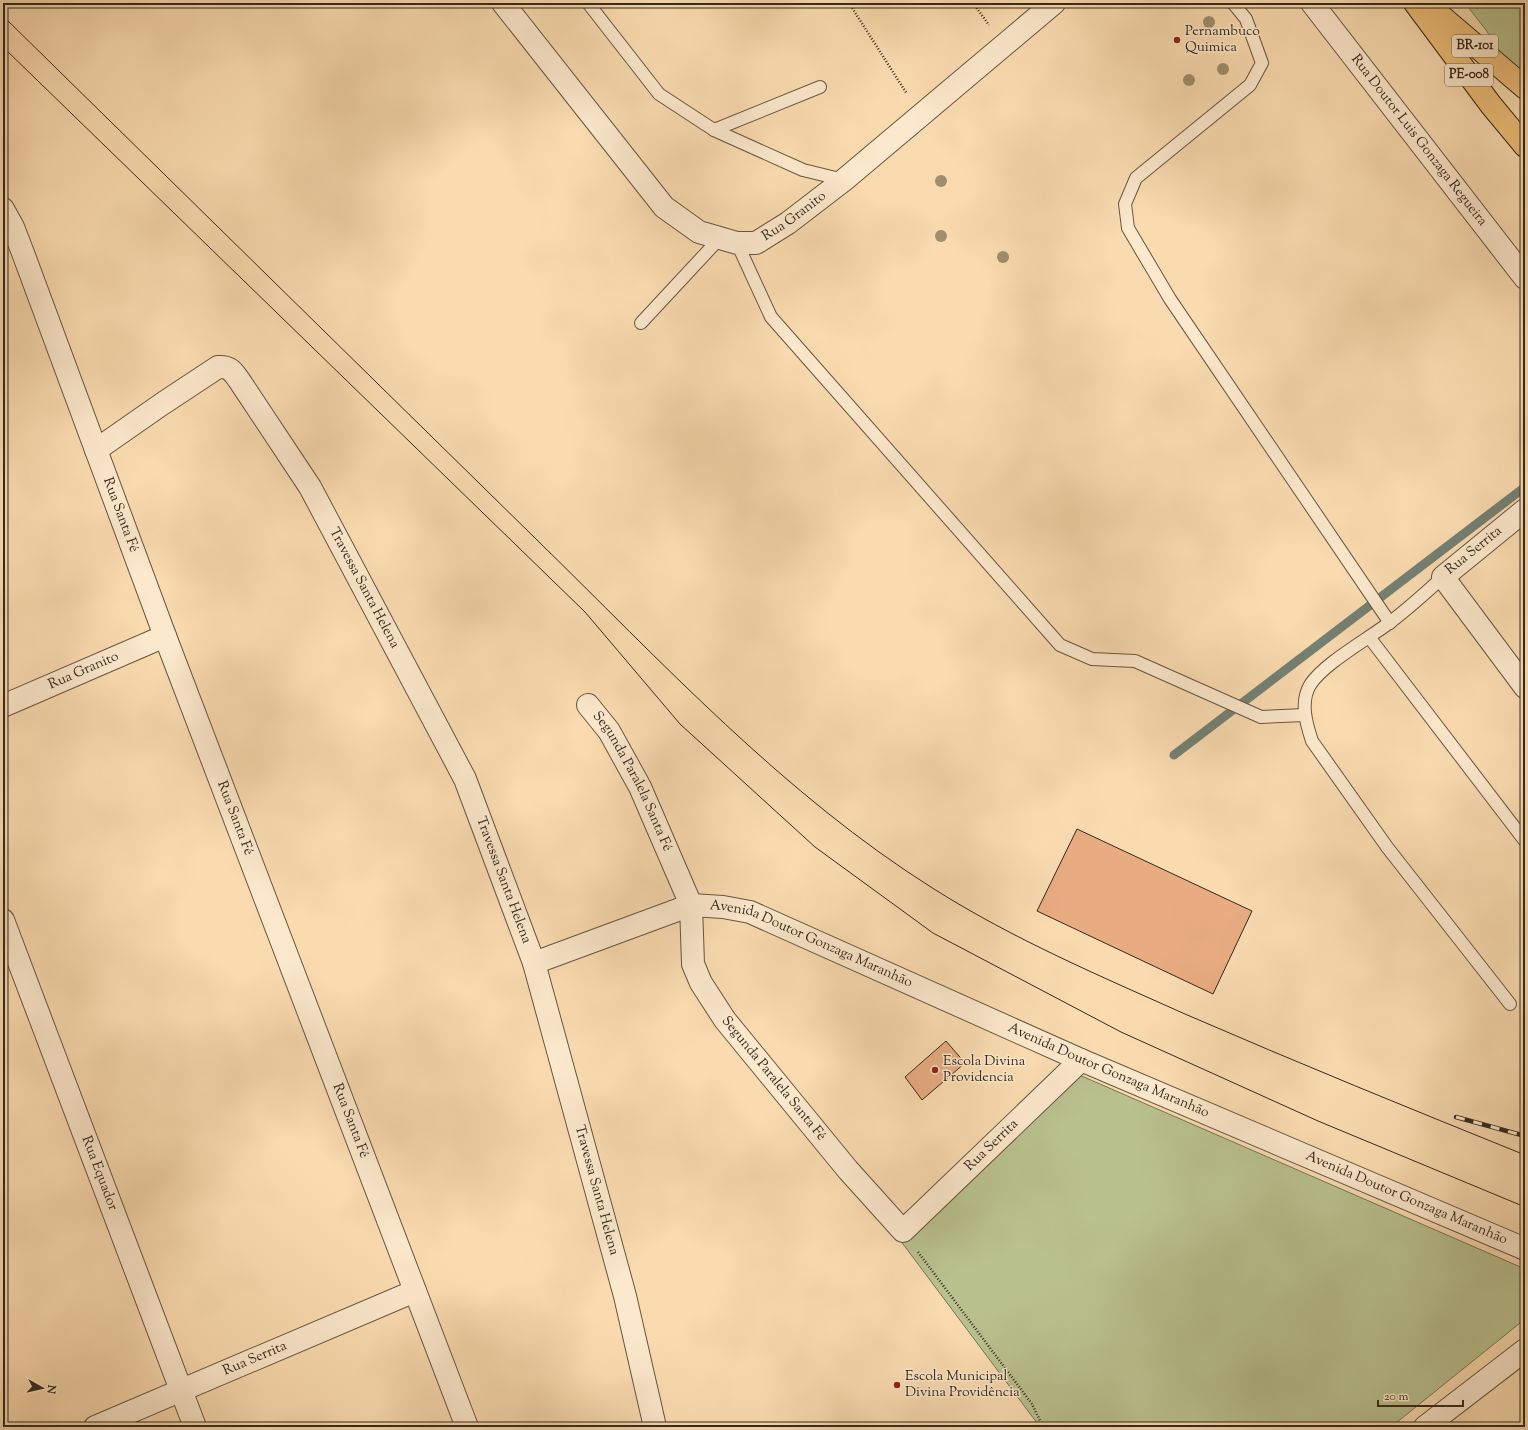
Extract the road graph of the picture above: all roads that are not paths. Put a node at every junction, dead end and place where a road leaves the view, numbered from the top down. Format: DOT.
graph roads {
  1 [pos="503,3"];
  2 [pos="588,3"];
  3 [pos="1054,3"];
  4 [pos="1233,3"];
  5 [pos="1312,3"];
  6 [pos="1415,3"];
  7 [pos="1426,3"];
  8 [pos="820,87"];
  9 [pos="1525,88"];
  10 [pos="714,130"];
  11 [pos="1525,146"];
  12 [pos="844,180"];
  13 [pos="3,209"];
  14 [pos="728,241"];
  15 [pos="1525,278"];
  16 [pos="641,323"];
  17 [pos="96,450"];
  18 [pos="1525,510"];
  19 [pos="1442,577"];
  20 [pos="1387,618"];
  21 [pos="165,636"];
  22 [pos="1369,637"];
  23 [pos="1525,687"];
  24 [pos="588,705"];
  25 [pos="3,706"];
  26 [pos="1305,715"];
  27 [pos="1525,841"];
  28 [pos="691,905"];
  29 [pos="3,920"];
  30 [pos="534,963"];
  31 [pos="1510,1004"];
  32 [pos="1081,1060"];
  33 [pos="903,1231"];
  34 [pos="1525,1249"];
  35 [pos="415,1291"];
  36 [pos="1525,1351"];
  37 [pos="181,1390"];
  38 [pos="95,1427"];
  39 [pos="195,1427"];
  40 [pos="467,1427"];
  41 [pos="655,1427"];
  42 [pos="1426,1427"];
  1 -- 14 [label="street, Rua Granito"];
  2 -- 10 [label="lane"];
  3 -- 12 [label="street, Rua Granito"];
  4 -- 20 [label="lane"];
  5 -- 15 [label="street, Rua Doutor Luis Gonzaga Regueira"];
  6 -- 11 [label="highway, PE-008"];
  7 -- 9 [label="highway, BR-101"];
  8 -- 10 [label="lane"];
  10 -- 12 [label="lane"];
  12 -- 14 [label="street, Rua Granito"];
  13 -- 17 [label="street, Rua Santa Fé"];
  14 -- 16 [label="lane"];
  14 -- 26 [label="lane"];
  17 -- 21 [label="street, Rua Santa Fé"];
  17 -- 30 [label="street, Travessa Santa Helena"];
  18 -- 19 [label="street, Rua Serrita"];
  19 -- 20 [label="lane"];
  19 -- 23 [label="street"];
  20 -- 22 [label="lane"];
  21 -- 25 [label="street, Rua Granito"];
  21 -- 35 [label="street, Rua Santa Fé"];
  22 -- 26 [label="lane"];
  22 -- 27 [label="lane"];
  24 -- 28 [label="street, Segunda Paralela Santa Fé"];
  26 -- 31 [label="lane"];
  28 -- 30 [label="street"];
  28 -- 32 [label="street, Avenida Doutor Gonzaga Maranhão"];
  28 -- 33 [label="street, Segunda Paralela Santa Fé"];
  29 -- 37 [label="street, Rua Equador"];
  30 -- 41 [label="street, Travessa Santa Helena"];
  32 -- 33 [label="street, Rua Serrita"];
  32 -- 34 [label="street, Avenida Doutor Gonzaga Maranhão"];
  35 -- 37 [label="street, Rua Serrita"];
  35 -- 40 [label="street, Rua Santa Fé"];
  36 -- 42 [label="street"];
  37 -- 38 [label="street, Rua Serrita"];
  37 -- 39 [label="street, Rua Equador"];
}
